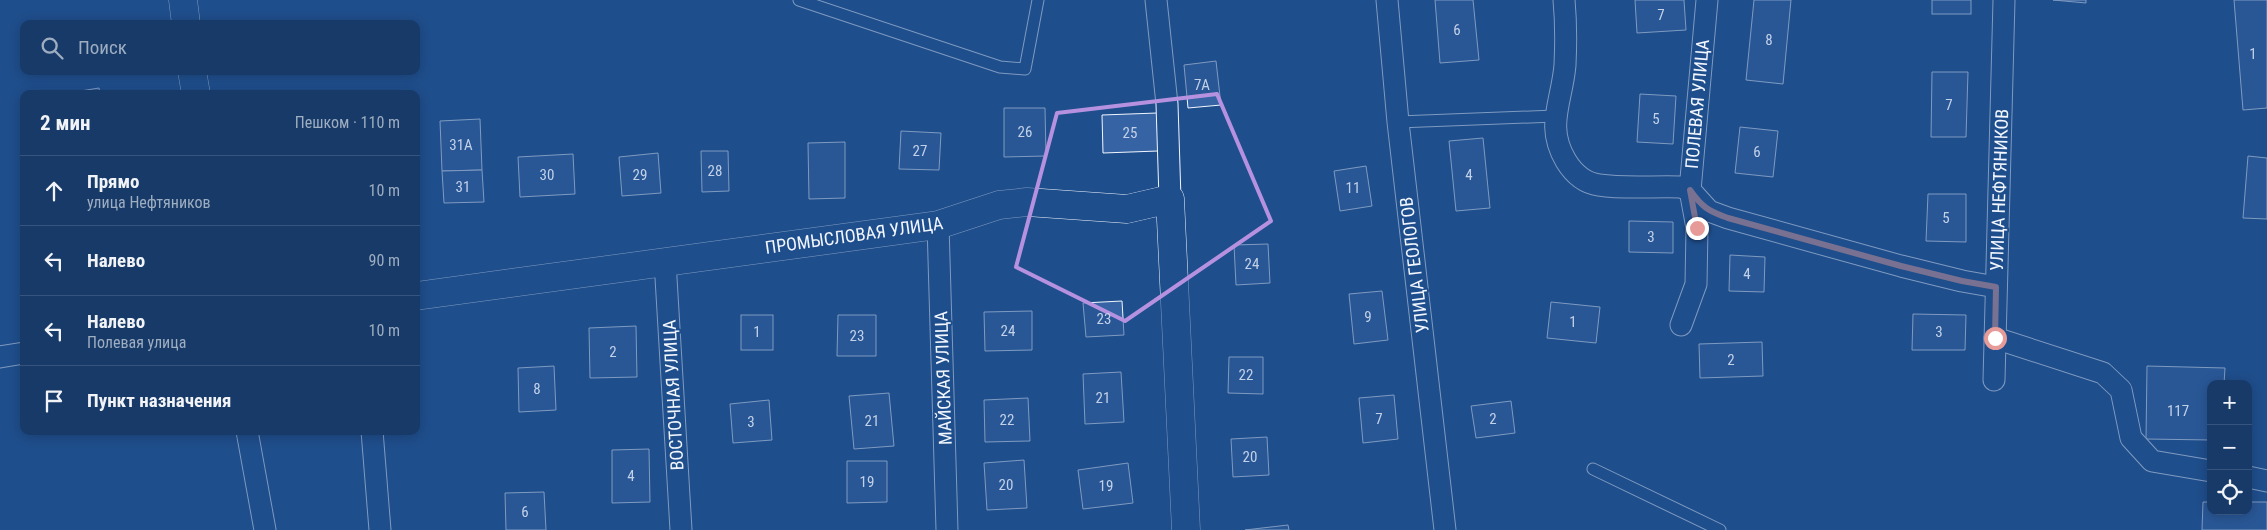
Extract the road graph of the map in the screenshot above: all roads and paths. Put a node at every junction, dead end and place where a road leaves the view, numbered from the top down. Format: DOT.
graph roads {
  1 [pos="182,0"];
  2 [pos="799,0"];
  3 [pos="1038,0"];
  4 [pos="1156,0"];
  5 [pos="1387,0"];
  6 [pos="1564,0"];
  7 [pos="1707,0"];
  8 [pos="2004,0"];
  9 [pos="185,20"];
  10 [pos="193,75"];
  11 [pos="195,90"];
  12 [pos="1555,116"];
  13 [pos="1398,122"];
  14 [pos="1690,190"];
  15 [pos="1170,199"];
  16 [pos="938,225"];
  17 [pos="665,261"];
  18 [pos="1996,287"];
  19 [pos="420,295"];
  20 [pos="1681,325"];
  21 [pos="1995,338"];
  22 [pos="20,354"];
  23 [pos="0,357"];
  24 [pos="1994,380"];
  25 [pos="248,435"];
  26 [pos="372,435"];
  27 [pos="1593,469"];
  28 [pos="2207,470"];
  29 [pos="2252,478"];
  30 [pos="2267,481"];
  31 [pos="1695,525"];
  32 [pos="265,530"];
  33 [pos="380,530"];
  34 [pos="681,530"];
  35 [pos="947,530"];
  36 [pos="1186,530"];
  37 [pos="1445,530"];
  38 [pos="1720,530"];
  1 -- 9 [label="street"];
  2 -- 3 [label="lane"];
  4 -- 15 [label="street"];
  5 -- 13 [label="street, УЛИЦА ГЕОЛОГОВ"];
  6 -- 12 [label="street"];
  7 -- 14 [label="street, ПОЛЕВАЯ УЛИЦА"];
  8 -- 18 [label="street, УЛИЦА НЕФТЯНИКОВ"];
  10 -- 11 [label="street"];
  12 -- 13 [label="lane"];
  12 -- 14 [label="street"];
  13 -- 37 [label="street, УЛИЦА ГЕОЛОГОВ"];
  14 -- 18 [label="street"];
  14 -- 20 [label="street, ПОЛЕВАЯ УЛИЦА"];
  15 -- 16 [label="street, ПРОМЫСЛОВАЯ УЛИЦА"];
  15 -- 36 [label="street"];
  16 -- 17 [label="street, ПРОМЫСЛОВАЯ УЛИЦА"];
  16 -- 35 [label="street, МАЙСКАЯ УЛИЦА"];
  17 -- 19 [label="street, ПРОМЫСЛОВАЯ УЛИЦА"];
  17 -- 34 [label="street, ВОСТОЧНАЯ УЛИЦА"];
  18 -- 21 [label="street, УЛИЦА НЕФТЯНИКОВ"];
  21 -- 24 [label="street, УЛИЦА НЕФТЯНИКОВ"];
  21 -- 28 [label="street"];
  22 -- 23 [label="street"];
  25 -- 32 [label="street"];
  26 -- 33 [label="street"];
  27 -- 31 [label="lane"];
  29 -- 30 [label="street"];
  31 -- 38 [label="lane"];
}
